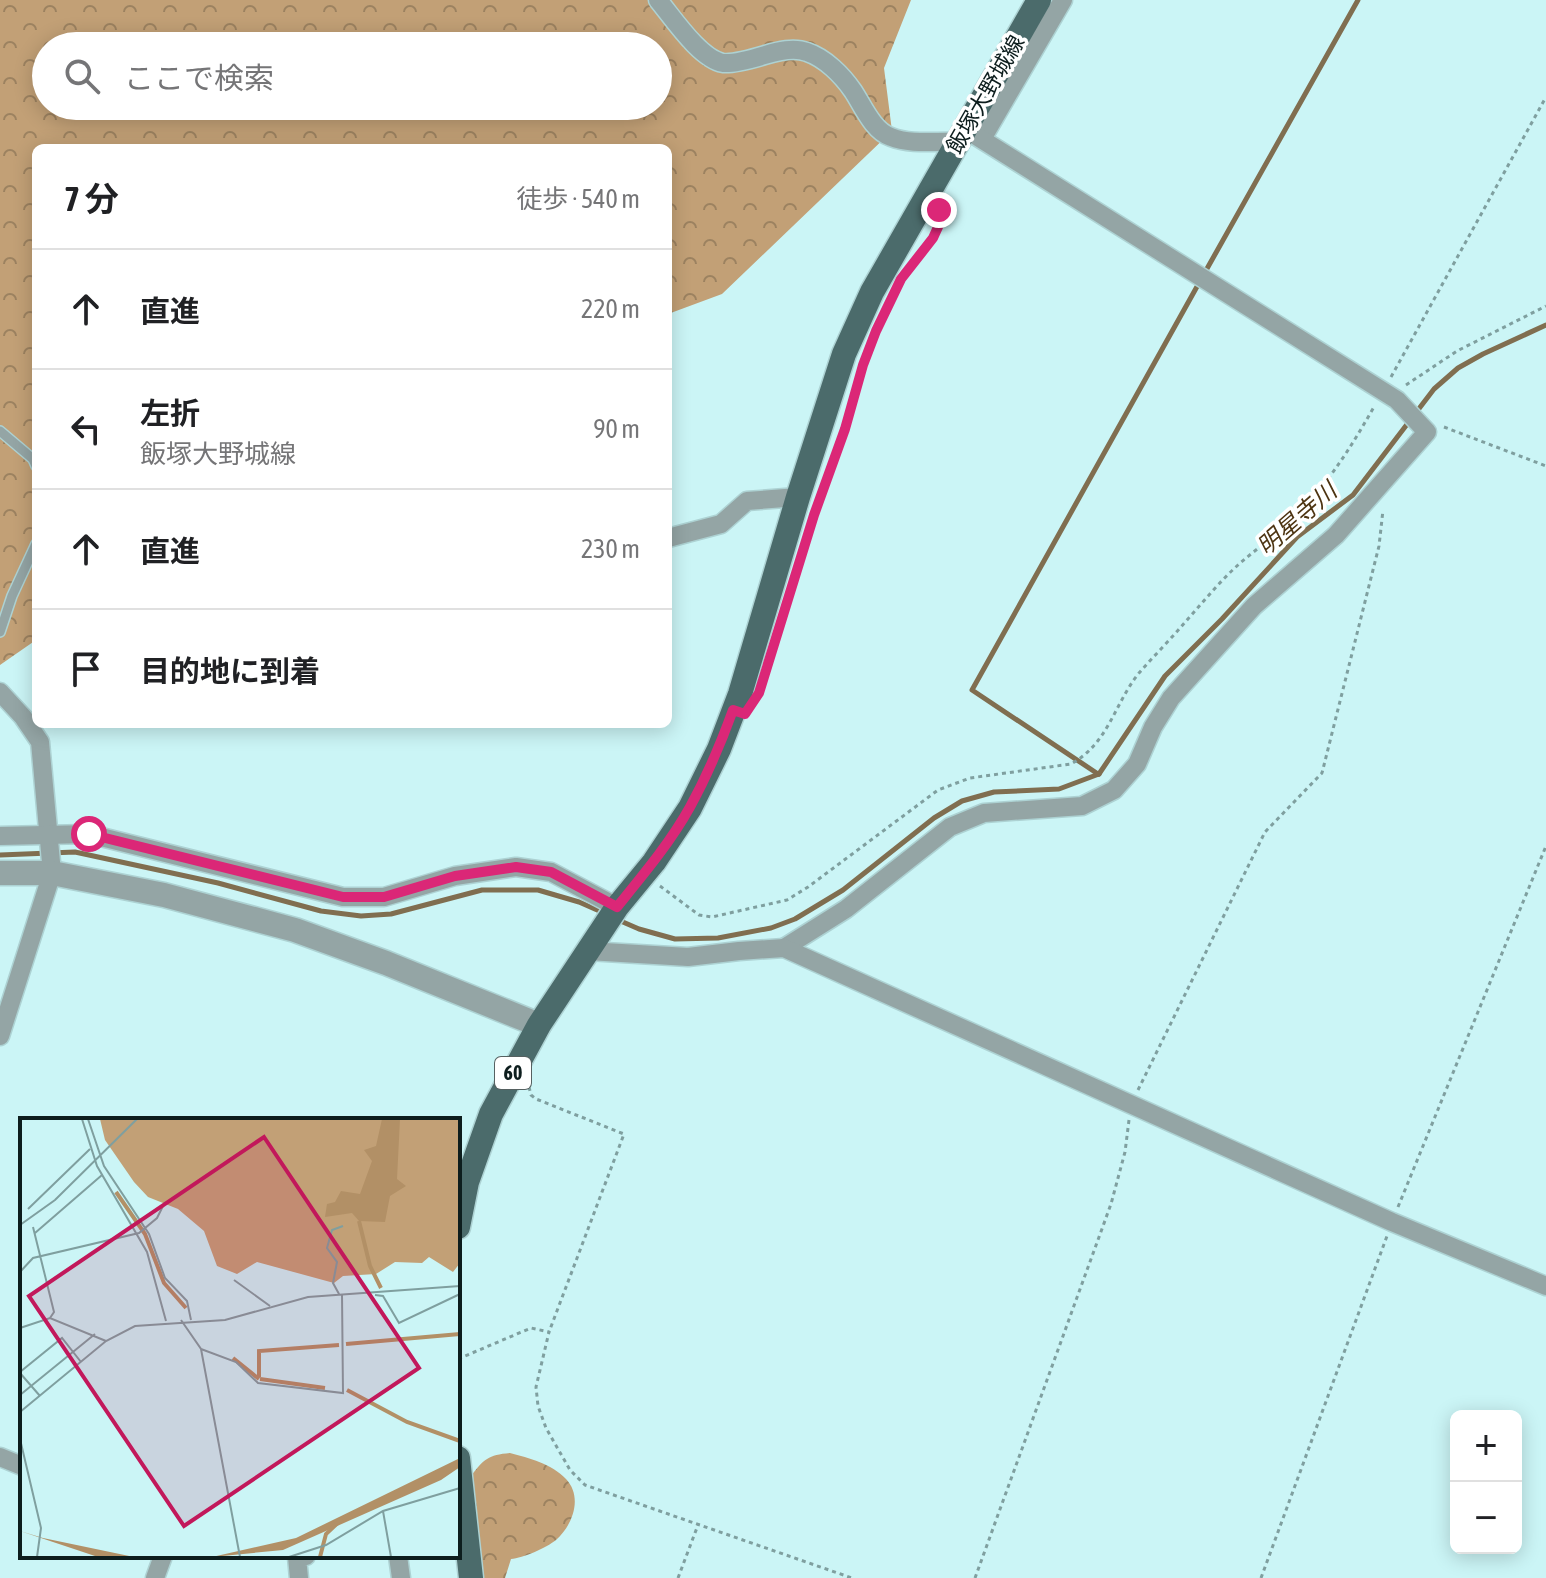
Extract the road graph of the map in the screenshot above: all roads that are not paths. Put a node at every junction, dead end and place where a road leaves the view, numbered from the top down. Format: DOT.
graph roads {
  1 [pos="658,0"];
  2 [pos="1039,0"];
  3 [pos="1063,0"];
  4 [pos="968,137"];
  5 [pos="0,431"];
  6 [pos="32,458"];
  7 [pos="809,499"];
  8 [pos="672,537"];
  9 [pos="32,553"];
  10 [pos="0,632"];
  11 [pos="0,692"];
  12 [pos="49,834"];
  13 [pos="0,836"];
  14 [pos="0,873"];
  15 [pos="52,873"];
  16 [pos="617,907"];
  17 [pos="594,942"];
  18 [pos="784,948"];
  19 [pos="539,1025"];
  20 [pos="0,1036"];
  21 [pos="460,1217"];
  22 [pos="1546,1286"];
  23 [pos="0,1457"];
  24 [pos="20,1465"];
  25 [pos="460,1500"];
  26 [pos="462,1541"];
  27 [pos="162,1558"];
  28 [pos="297,1558"];
  29 [pos="398,1558"];
  30 [pos="155,1578"];
  31 [pos="299,1578"];
  32 [pos="401,1578"];
  33 [pos="471,1578"];
  1 -- 4 [label="street"];
  2 -- 4 [label="main road, 飯塚大野城線 / 60"];
  3 -- 4 [label="street"];
  4 -- 7 [label="main road, 飯塚大野城線 / 60"];
  4 -- 18 [label="street"];
  5 -- 6 [label="lane"];
  7 -- 8 [label="street"];
  7 -- 16 [label="main road, 飯塚大野城線 / 60"];
  9 -- 10 [label="lane"];
  11 -- 12 [label="street"];
  12 -- 13 [label="street"];
  12 -- 15 [label="street"];
  12 -- 16 [label="street"];
  14 -- 15 [label="street"];
  15 -- 19 [label="street"];
  15 -- 20 [label="street"];
  16 -- 17 [label="main road, 飯塚大野城線 / 60"];
  17 -- 18 [label="street"];
  17 -- 19 [label="main road, 飯塚大野城線 / 60"];
  18 -- 22 [label="street"];
  19 -- 21 [label="main road, 飯塚大野城線 / 60"];
  23 -- 24 [label="street"];
  25 -- 26 [label="main road"];
  26 -- 33 [label="main road"];
  27 -- 30 [label="street"];
  28 -- 31 [label="street"];
  29 -- 32 [label="street"];
}
